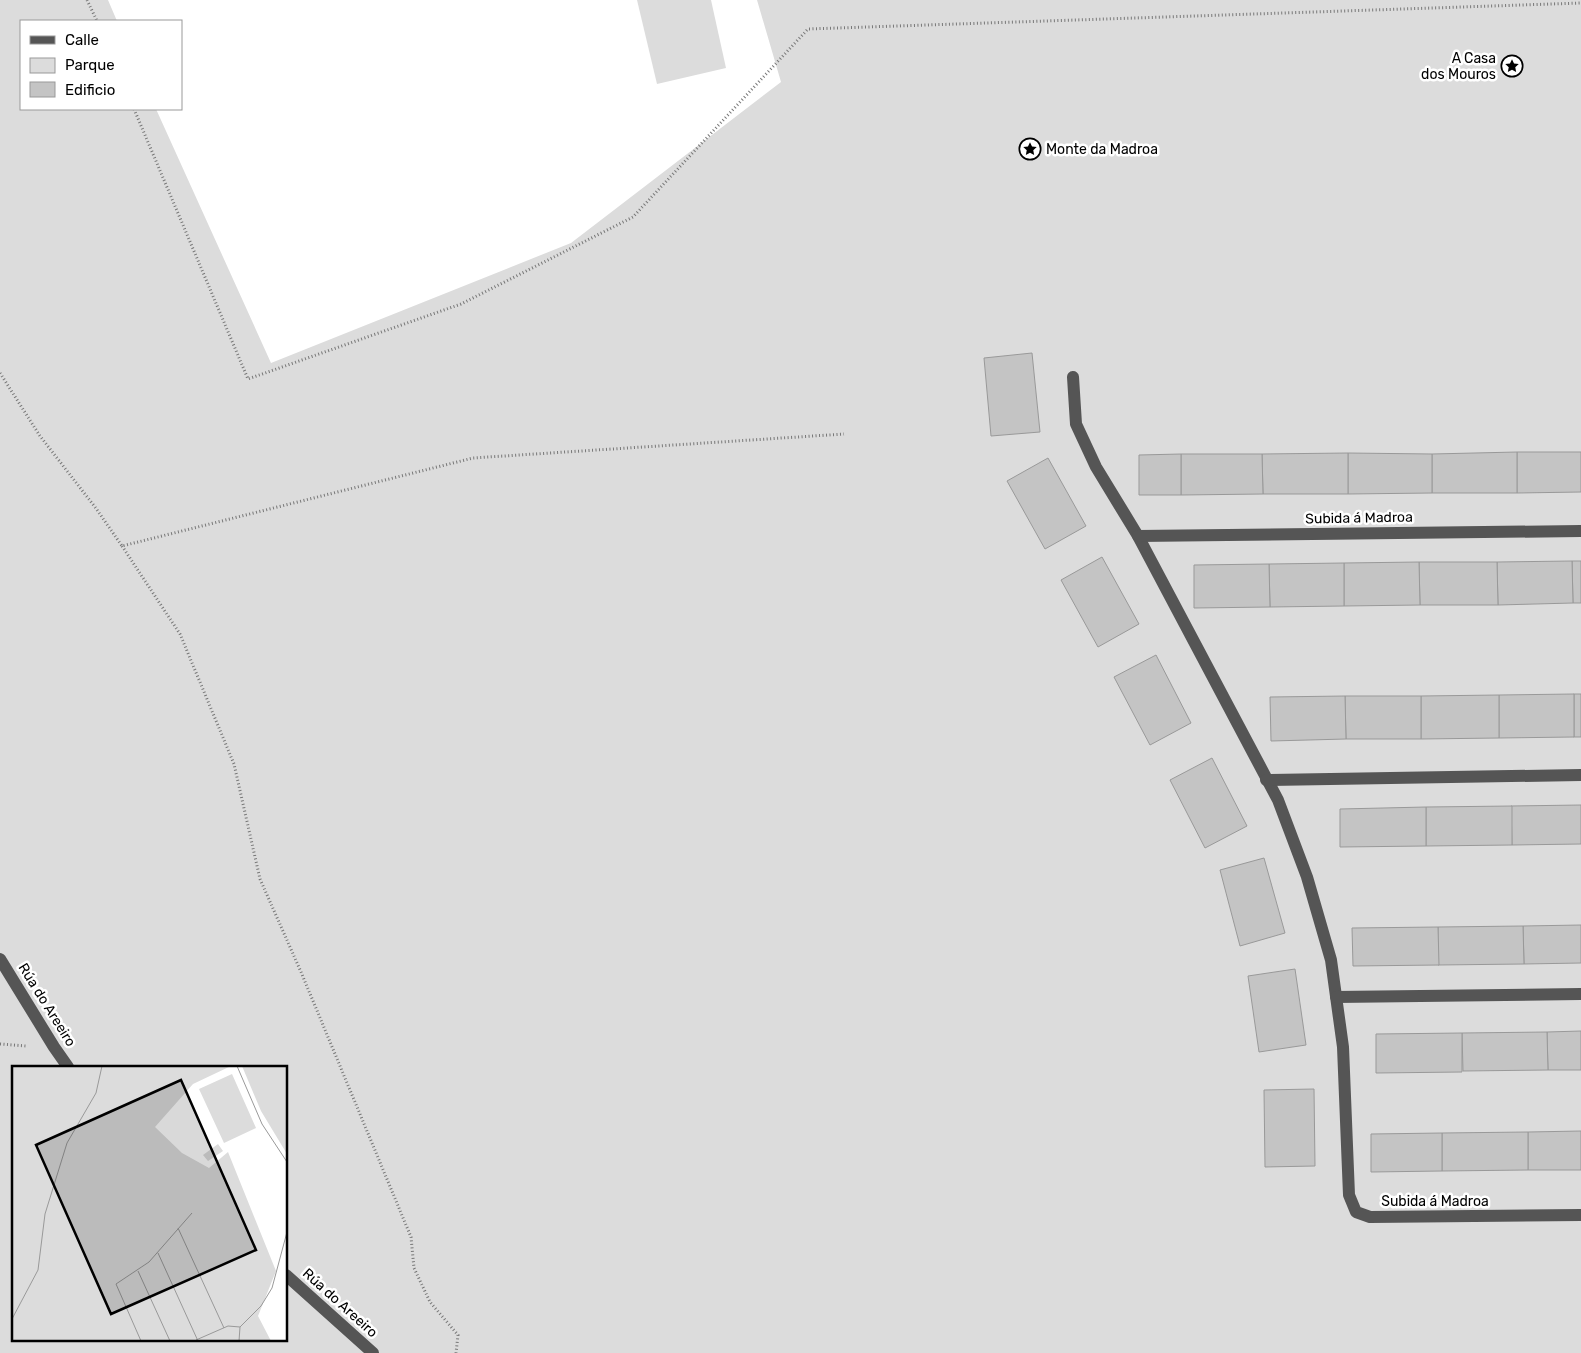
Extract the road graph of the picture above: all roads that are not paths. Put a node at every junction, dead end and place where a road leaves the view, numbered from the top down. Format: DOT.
graph roads {
  1 [pos="1073,377"];
  2 [pos="1581,531"];
  3 [pos="1138,536"];
  4 [pos="1581,775"];
  5 [pos="1266,780"];
  6 [pos="0,959"];
  7 [pos="1581,994"];
  8 [pos="1336,997"];
  9 [pos="67,1066"];
  10 [pos="1581,1215"];
  11 [pos="288,1277"];
  12 [pos="373,1353"];
  1 -- 3 [label="street, Subida á Madroa"];
  2 -- 3 [label="street, Subida á Madroa"];
  3 -- 5 [label="street, Subida á Madroa"];
  4 -- 5 [label="street"];
  5 -- 8 [label="street, Subida á Madroa"];
  6 -- 9 [label="street, Rúa do Areeiro"];
  7 -- 8 [label="street"];
  8 -- 10 [label="street, Subida á Madroa"];
  11 -- 12 [label="street, Rúa do Areeiro"];
}
